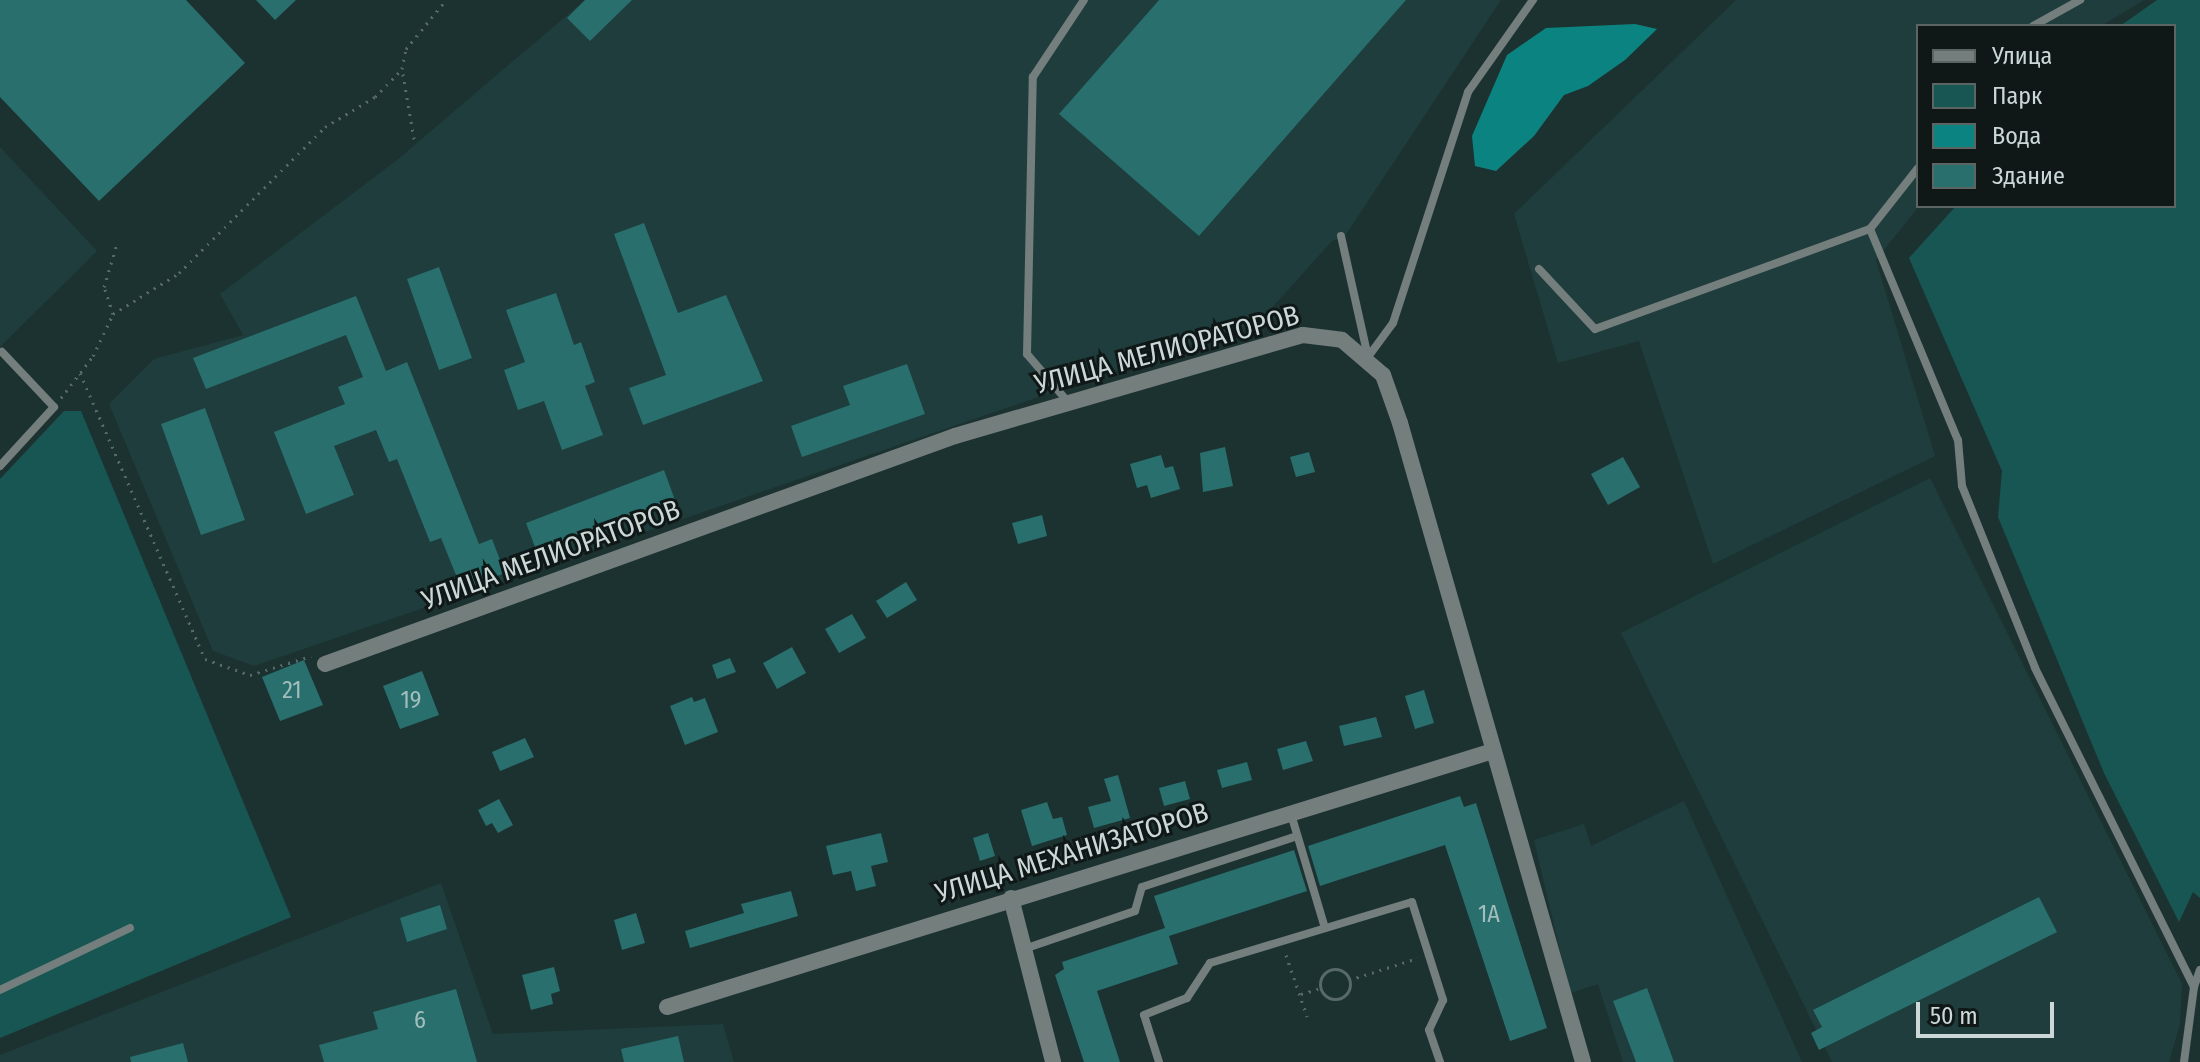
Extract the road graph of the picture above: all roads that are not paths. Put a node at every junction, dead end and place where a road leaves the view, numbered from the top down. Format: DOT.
graph roads {
  1 [pos="1084,0"];
  2 [pos="1533,0"];
  3 [pos="2080,0"];
  4 [pos="2037,24"];
  5 [pos="1916,171"];
  6 [pos="1870,229"];
  7 [pos="1341,236"];
  8 [pos="1539,269"];
  9 [pos="2,352"];
  10 [pos="1368,357"];
  11 [pos="1069,403"];
  12 [pos="0,466"];
  13 [pos="325,664"];
  14 [pos="1493,751"];
  15 [pos="1290,813"];
  16 [pos="1297,836"];
  17 [pos="1011,898"];
  18 [pos="130,928"];
  19 [pos="1325,928"];
  20 [pos="1024,949"];
  21 [pos="2200,970"];
  22 [pos="2194,987"];
  23 [pos="0,990"];
  24 [pos="667,1007"];
  25 [pos="1580,1061"];
  26 [pos="1053,1062"];
  27 [pos="1159,1062"];
  28 [pos="1440,1062"];
  29 [pos="2184,1062"];
  1 -- 11 [label="lane"];
  2 -- 10 [label="lane"];
  3 -- 4 [label="lane"];
  5 -- 6 [label="lane"];
  6 -- 8 [label="lane"];
  6 -- 22 [label="lane"];
  7 -- 10 [label="lane"];
  9 -- 12 [label="lane"];
  10 -- 11 [label="street, УЛИЦА МЕЛИОРАТОРОВ"];
  10 -- 14 [label="street"];
  11 -- 13 [label="street, УЛИЦА МЕЛИОРАТОРОВ"];
  14 -- 15 [label="street, УЛИЦА МЕХАНИЗАТОРОВ"];
  14 -- 25 [label="street"];
  15 -- 16 [label="lane"];
  15 -- 17 [label="street, УЛИЦА МЕХАНИЗАТОРОВ"];
  16 -- 19 [label="lane"];
  16 -- 20 [label="lane"];
  17 -- 20 [label="street"];
  17 -- 24 [label="street, УЛИЦА МЕХАНИЗАТОРОВ"];
  18 -- 23 [label="lane"];
  19 -- 27 [label="lane"];
  19 -- 28 [label="lane"];
  20 -- 26 [label="street"];
  21 -- 22 [label="lane"];
  22 -- 29 [label="lane"];
}
